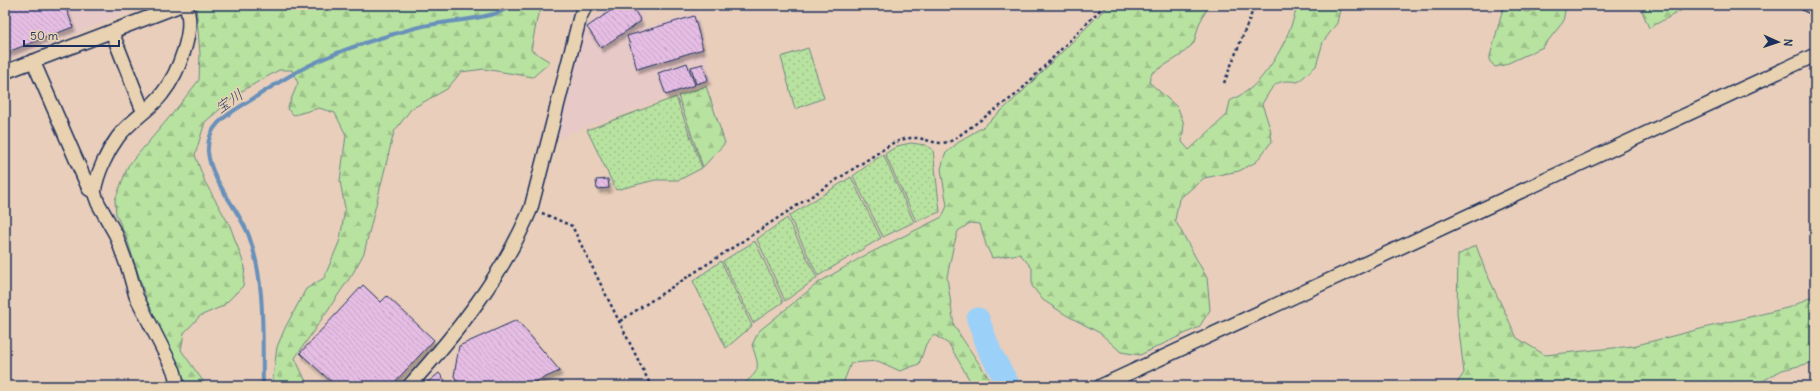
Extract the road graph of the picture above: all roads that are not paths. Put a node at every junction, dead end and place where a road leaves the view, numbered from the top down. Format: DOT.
graph roads {
  1 [pos="181,5"];
  2 [pos="185,5"];
  3 [pos="586,5"];
  4 [pos="598,5"];
  5 [pos="1808,5"];
  6 [pos="1815,8"];
  7 [pos="580,17"];
  8 [pos="112,32"];
  9 [pos="1815,55"];
  10 [pos="33,61"];
  11 [pos="5,72"];
  12 [pos="145,110"];
  13 [pos="94,192"];
  14 [pos="178,386"];
  15 [pos="409,386"];
  16 [pos="1101,386"];
  1 -- 8 [label="street"];
  2 -- 12 [label="street"];
  3 -- 7 [label="street"];
  4 -- 7 [label="street"];
  5 -- 6 [label="street"];
  7 -- 15 [label="street"];
  8 -- 10 [label="street"];
  8 -- 12 [label="street"];
  9 -- 16 [label="street"];
  10 -- 11 [label="street"];
  10 -- 13 [label="street"];
  12 -- 13 [label="street"];
  13 -- 14 [label="street"];
}
